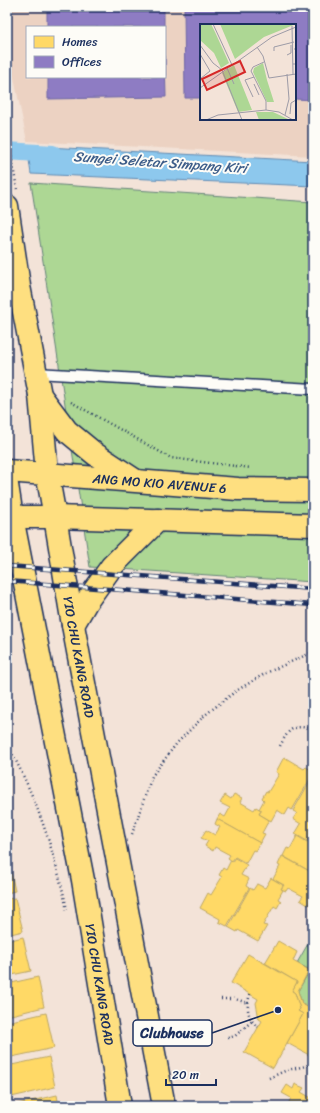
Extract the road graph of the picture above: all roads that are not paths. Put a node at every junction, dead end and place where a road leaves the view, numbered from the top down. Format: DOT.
graph roads {
  1 [pos="8,219"];
  2 [pos="10,250"];
  3 [pos="36,373"];
  4 [pos="313,389"];
  5 [pos="40,395"];
  6 [pos="7,471"];
  7 [pos="47,473"];
  8 [pos="136,480"];
  9 [pos="7,485"];
  10 [pos="313,490"];
  11 [pos="56,517"];
  12 [pos="9,518"];
  13 [pos="158,520"];
  14 [pos="313,525"];
  15 [pos="7,578"];
  16 [pos="31,614"];
  17 [pos="73,625"];
  18 [pos="120,1106"];
  19 [pos="164,1106"];
  1 -- 2 [label="main road, YIO CHU KANG ROAD"];
  2 -- 3 [label="main road, YIO CHU KANG ROAD"];
  3 -- 4 [label="lane"];
  3 -- 5 [label="main road, YIO CHU KANG ROAD"];
  5 -- 7 [label="main road, YIO CHU KANG ROAD"];
  5 -- 8 [label="main road"];
  6 -- 7 [label="main road, ANG MO KIO AVENUE 6"];
  7 -- 8 [label="main road, ANG MO KIO AVENUE 6"];
  7 -- 11 [label="main road, YIO CHU KANG ROAD"];
  8 -- 10 [label="main road, ANG MO KIO AVENUE 6"];
  9 -- 12 [label="main road, YIO CHU KANG ROAD"];
  11 -- 12 [label="main road"];
  11 -- 13 [label="main road"];
  11 -- 17 [label="main road, YIO CHU KANG ROAD"];
  12 -- 16 [label="main road, YIO CHU KANG ROAD"];
  13 -- 14 [label="main road"];
  13 -- 17 [label="main road"];
  15 -- 16 [label="main road"];
  16 -- 18 [label="main road, YIO CHU KANG ROAD"];
  17 -- 19 [label="main road, YIO CHU KANG ROAD"];
}
